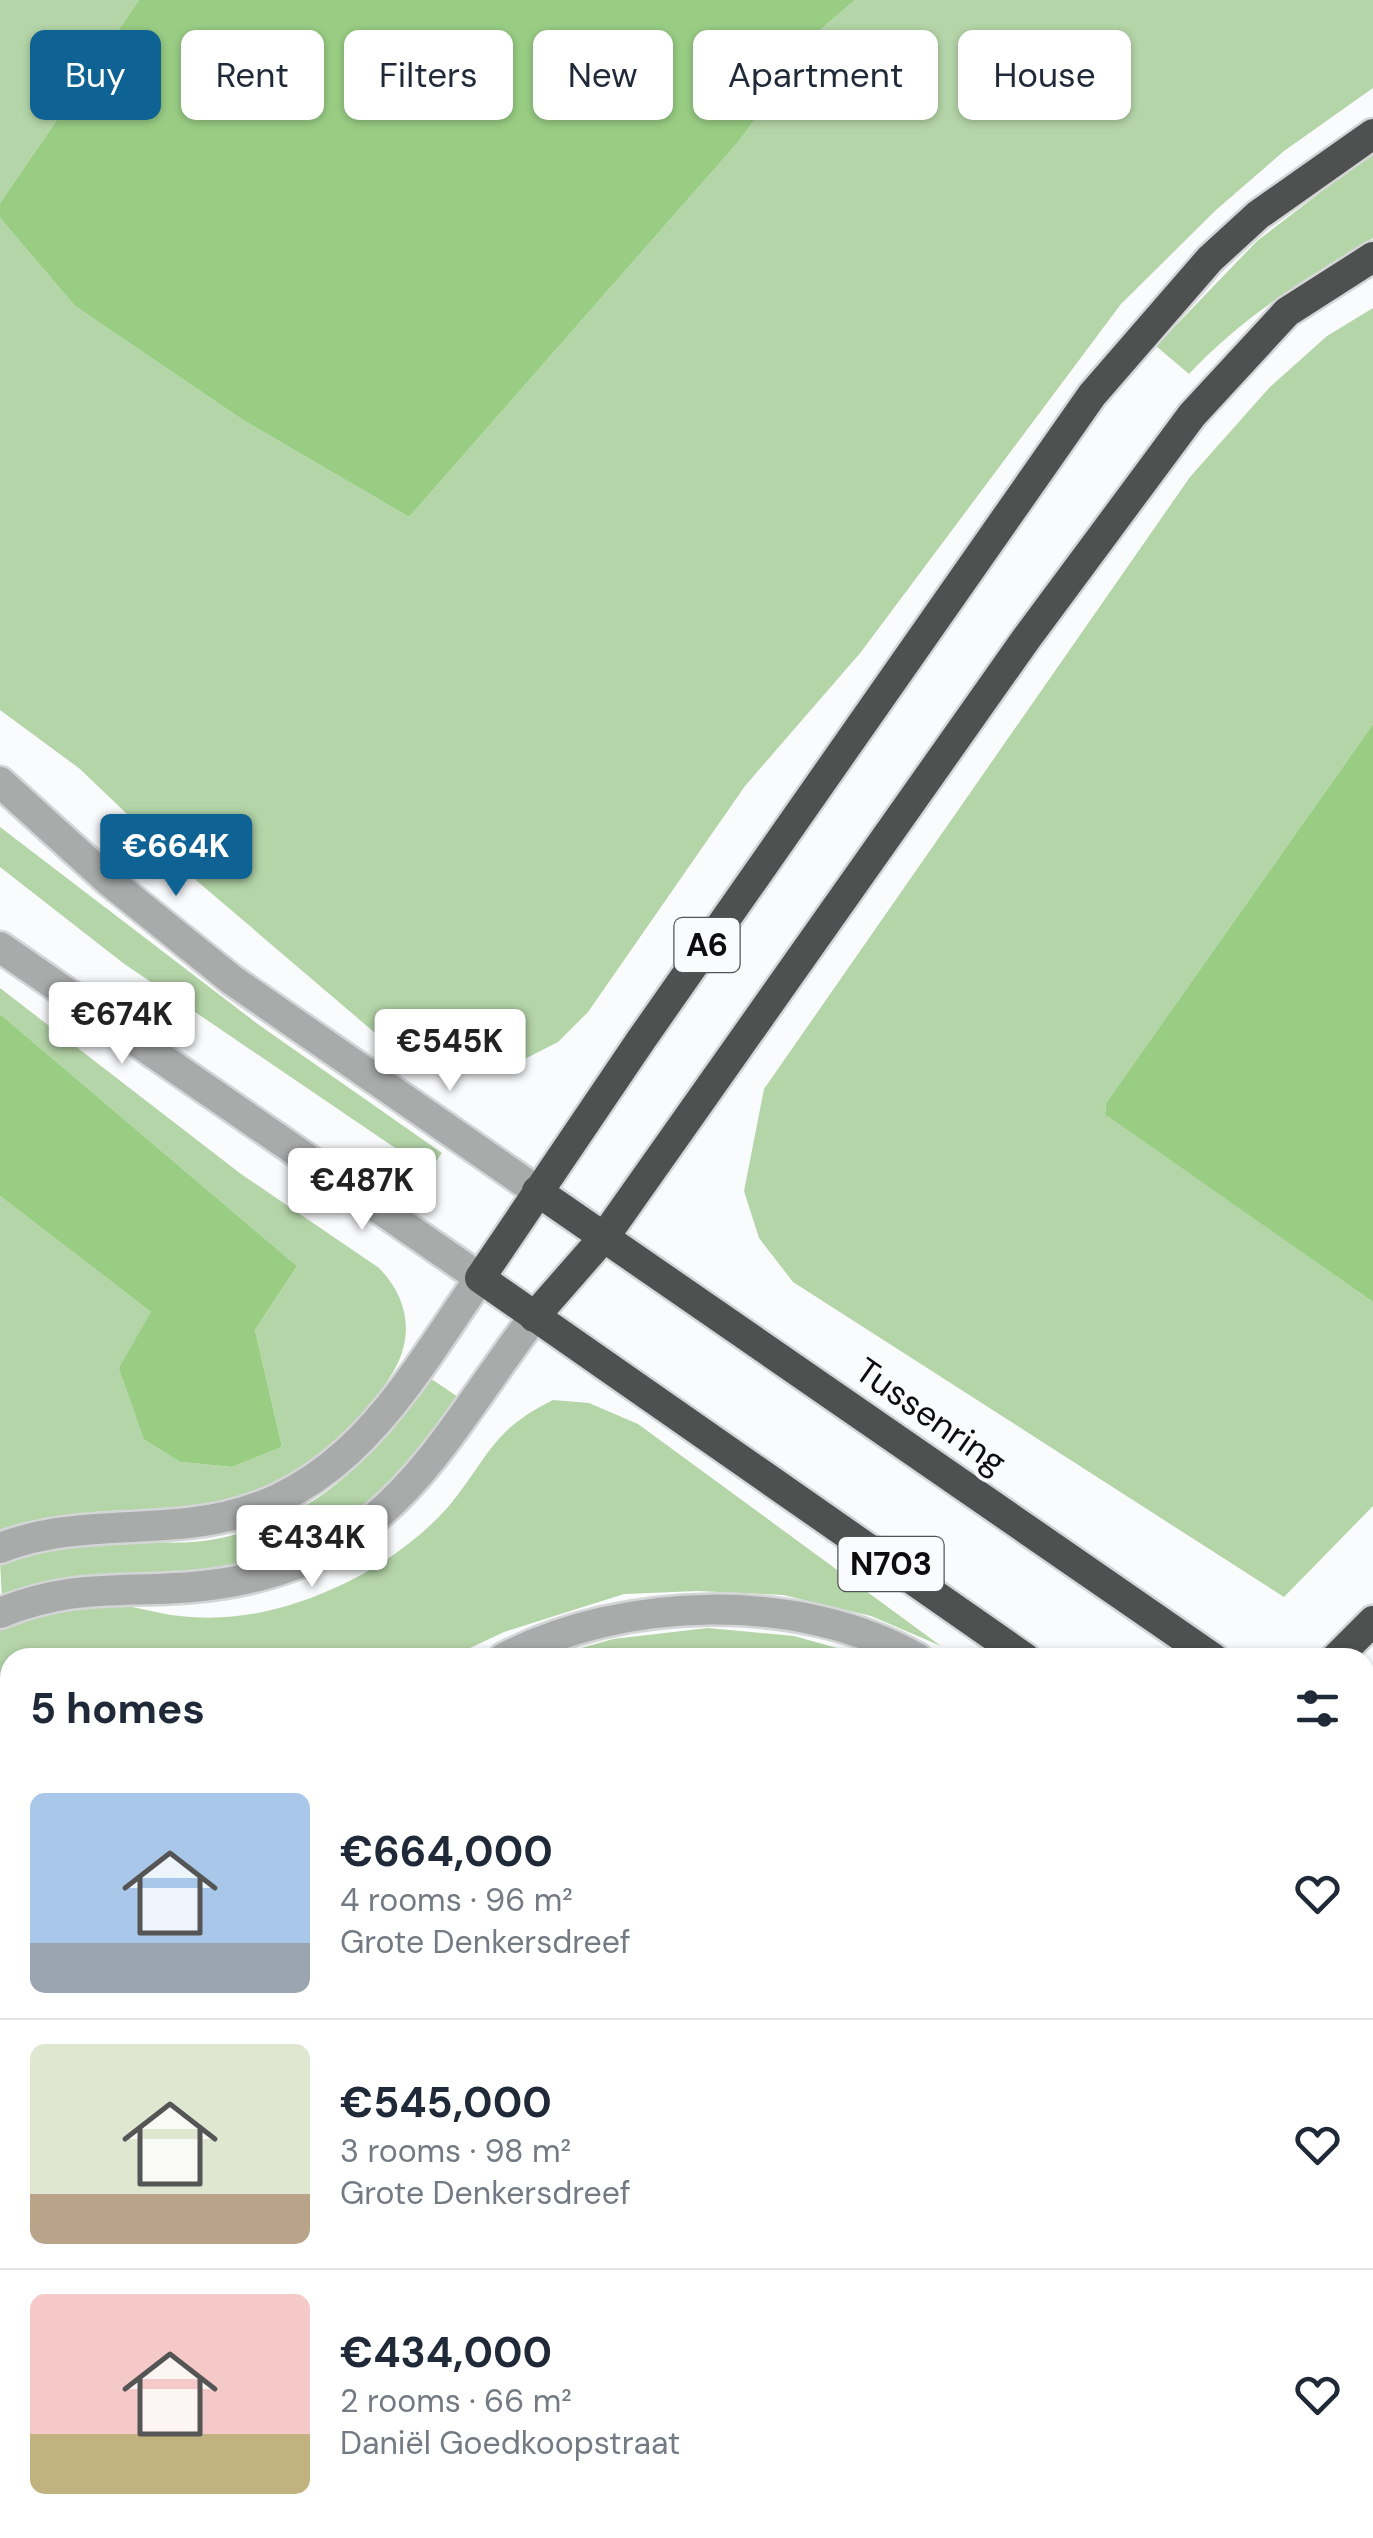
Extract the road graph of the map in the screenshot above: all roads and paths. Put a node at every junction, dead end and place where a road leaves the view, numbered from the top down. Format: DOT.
graph roads {
  1 [pos="1373,134"];
  2 [pos="1373,257"];
  3 [pos="0,782"];
  4 [pos="0,946"];
  5 [pos="537,1191"];
  6 [pos="605,1236"];
  7 [pos="480,1278"];
  8 [pos="534,1317"];
  9 [pos="0,1548"];
  10 [pos="0,1613"];
  11 [pos="1373,1620"];
  12 [pos="523,1648"];
  13 [pos="895,1648"];
  14 [pos="1011,1648"];
  15 [pos="1199,1648"];
  16 [pos="1346,1648"];
  1 -- 5 [label="highway, A6"];
  2 -- 6 [label="highway, A6"];
  3 -- 5 [label="street"];
  4 -- 7 [label="street"];
  5 -- 6 [label="highway, Tussenring"];
  5 -- 7 [label="highway"];
  6 -- 8 [label="highway"];
  6 -- 15 [label="highway, Tussenring"];
  7 -- 8 [label="highway, N703"];
  7 -- 9 [label="street"];
  8 -- 10 [label="street"];
  8 -- 14 [label="highway, N703"];
  11 -- 16 [label="highway"];
  12 -- 13 [label="street"];
}
